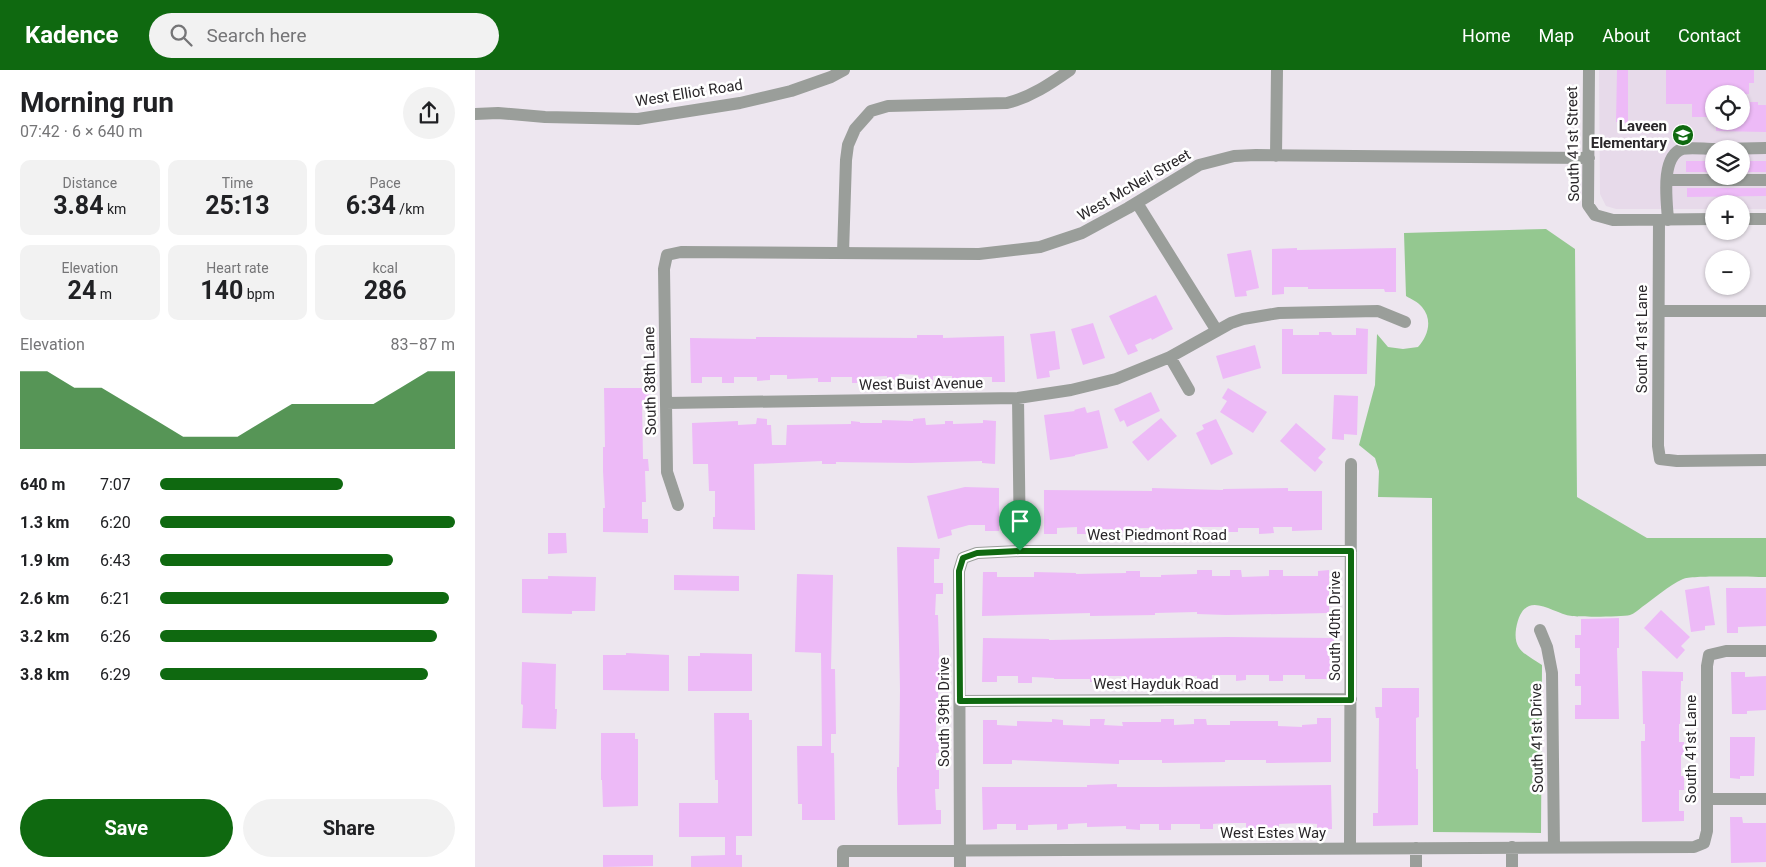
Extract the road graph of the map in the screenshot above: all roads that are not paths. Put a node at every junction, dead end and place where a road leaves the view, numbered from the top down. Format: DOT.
graph roads {
  1 [pos="844,70"];
  2 [pos="1070,70"];
  3 [pos="1277,70"];
  4 [pos="1589,70"];
  5 [pos="475,114"];
  6 [pos="1750,148"];
  7 [pos="1766,148"];
  8 [pos="1705,149"];
  9 [pos="1276,156"];
  10 [pos="1589,158"];
  11 [pos="1667,180"];
  12 [pos="1766,180"];
  13 [pos="1137,203"];
  14 [pos="1705,219"];
  15 [pos="1750,219"];
  16 [pos="1766,219"];
  17 [pos="1664,220"];
  18 [pos="843,253"];
  19 [pos="667,255"];
  20 [pos="1659,311"];
  21 [pos="1766,311"];
  22 [pos="1405,322"];
  23 [pos="1217,331"];
  24 [pos="1170,357"];
  25 [pos="1189,390"];
  26 [pos="1018,398"];
  27 [pos="666,403"];
  28 [pos="1766,460"];
  29 [pos="1351,464"];
  30 [pos="678,505"];
  31 [pos="1020,551"];
  32 [pos="1351,551"];
  33 [pos="963,558"];
  34 [pos="1540,630"];
  35 [pos="1766,651"];
  36 [pos="1351,700"];
  37 [pos="960,701"];
  38 [pos="1707,799"];
  39 [pos="1766,799"];
  40 [pos="1704,843"];
  41 [pos="1512,847"];
  42 [pos="1554,847"];
  43 [pos="1350,848"];
  44 [pos="1416,848"];
  45 [pos="960,851"];
  46 [pos="843,867"];
  47 [pos="960,867"];
  48 [pos="1416,867"];
  49 [pos="1512,867"];
  1 -- 5 [label="street, West Elliot Road"];
  2 -- 18 [label="street"];
  3 -- 9 [label="street"];
  4 -- 10 [label="street, South 41st Street"];
  6 -- 7 [label="street"];
  8 -- 11 [label="street, South 41st Lane"];
  9 -- 10 [label="street, West McNeil Street"];
  9 -- 13 [label="street, West McNeil Street"];
  10 -- 17 [label="street, South 41st Street"];
  11 -- 12 [label="street"];
  11 -- 17 [label="street, South 41st Lane"];
  13 -- 18 [label="street, West McNeil Street"];
  13 -- 23 [label="street"];
  14 -- 17 [label="street"];
  15 -- 16 [label="street"];
  17 -- 20 [label="street, South 41st Lane"];
  18 -- 19 [label="street, West McNeil Street"];
  19 -- 27 [label="street, South 38th Lane"];
  20 -- 21 [label="street"];
  20 -- 28 [label="street, South 41st Lane"];
  22 -- 23 [label="street, West Buist Avenue"];
  23 -- 24 [label="street, West Buist Avenue"];
  24 -- 25 [label="street"];
  24 -- 26 [label="street, West Buist Avenue"];
  26 -- 27 [label="street, West Buist Avenue"];
  26 -- 31 [label="street"];
  27 -- 30 [label="street, South 38th Lane"];
  29 -- 32 [label="street, South 40th Drive"];
  31 -- 32 [label="street, West Piedmont Road"];
  31 -- 33 [label="street, West Piedmont Road"];
  32 -- 36 [label="street, South 40th Drive"];
  33 -- 37 [label="street, South 39th Drive"];
  34 -- 42 [label="street, South 41st Drive"];
  35 -- 38 [label="street, South 41st Lane"];
  36 -- 37 [label="street, West Hayduk Road"];
  36 -- 43 [label="street, South 40th Drive"];
  37 -- 45 [label="street, South 39th Drive"];
  38 -- 39 [label="street"];
  38 -- 40 [label="street, South 41st Lane"];
  40 -- 42 [label="street, West Estes Way"];
  41 -- 42 [label="street, West Estes Way"];
  41 -- 44 [label="street, West Estes Way"];
  41 -- 49 [label="street"];
  43 -- 44 [label="street, West Estes Way"];
  43 -- 45 [label="street, West Estes Way"];
  44 -- 48 [label="street"];
  45 -- 46 [label="street, West Estes Way"];
  45 -- 47 [label="street, South 39th Drive"];
}
